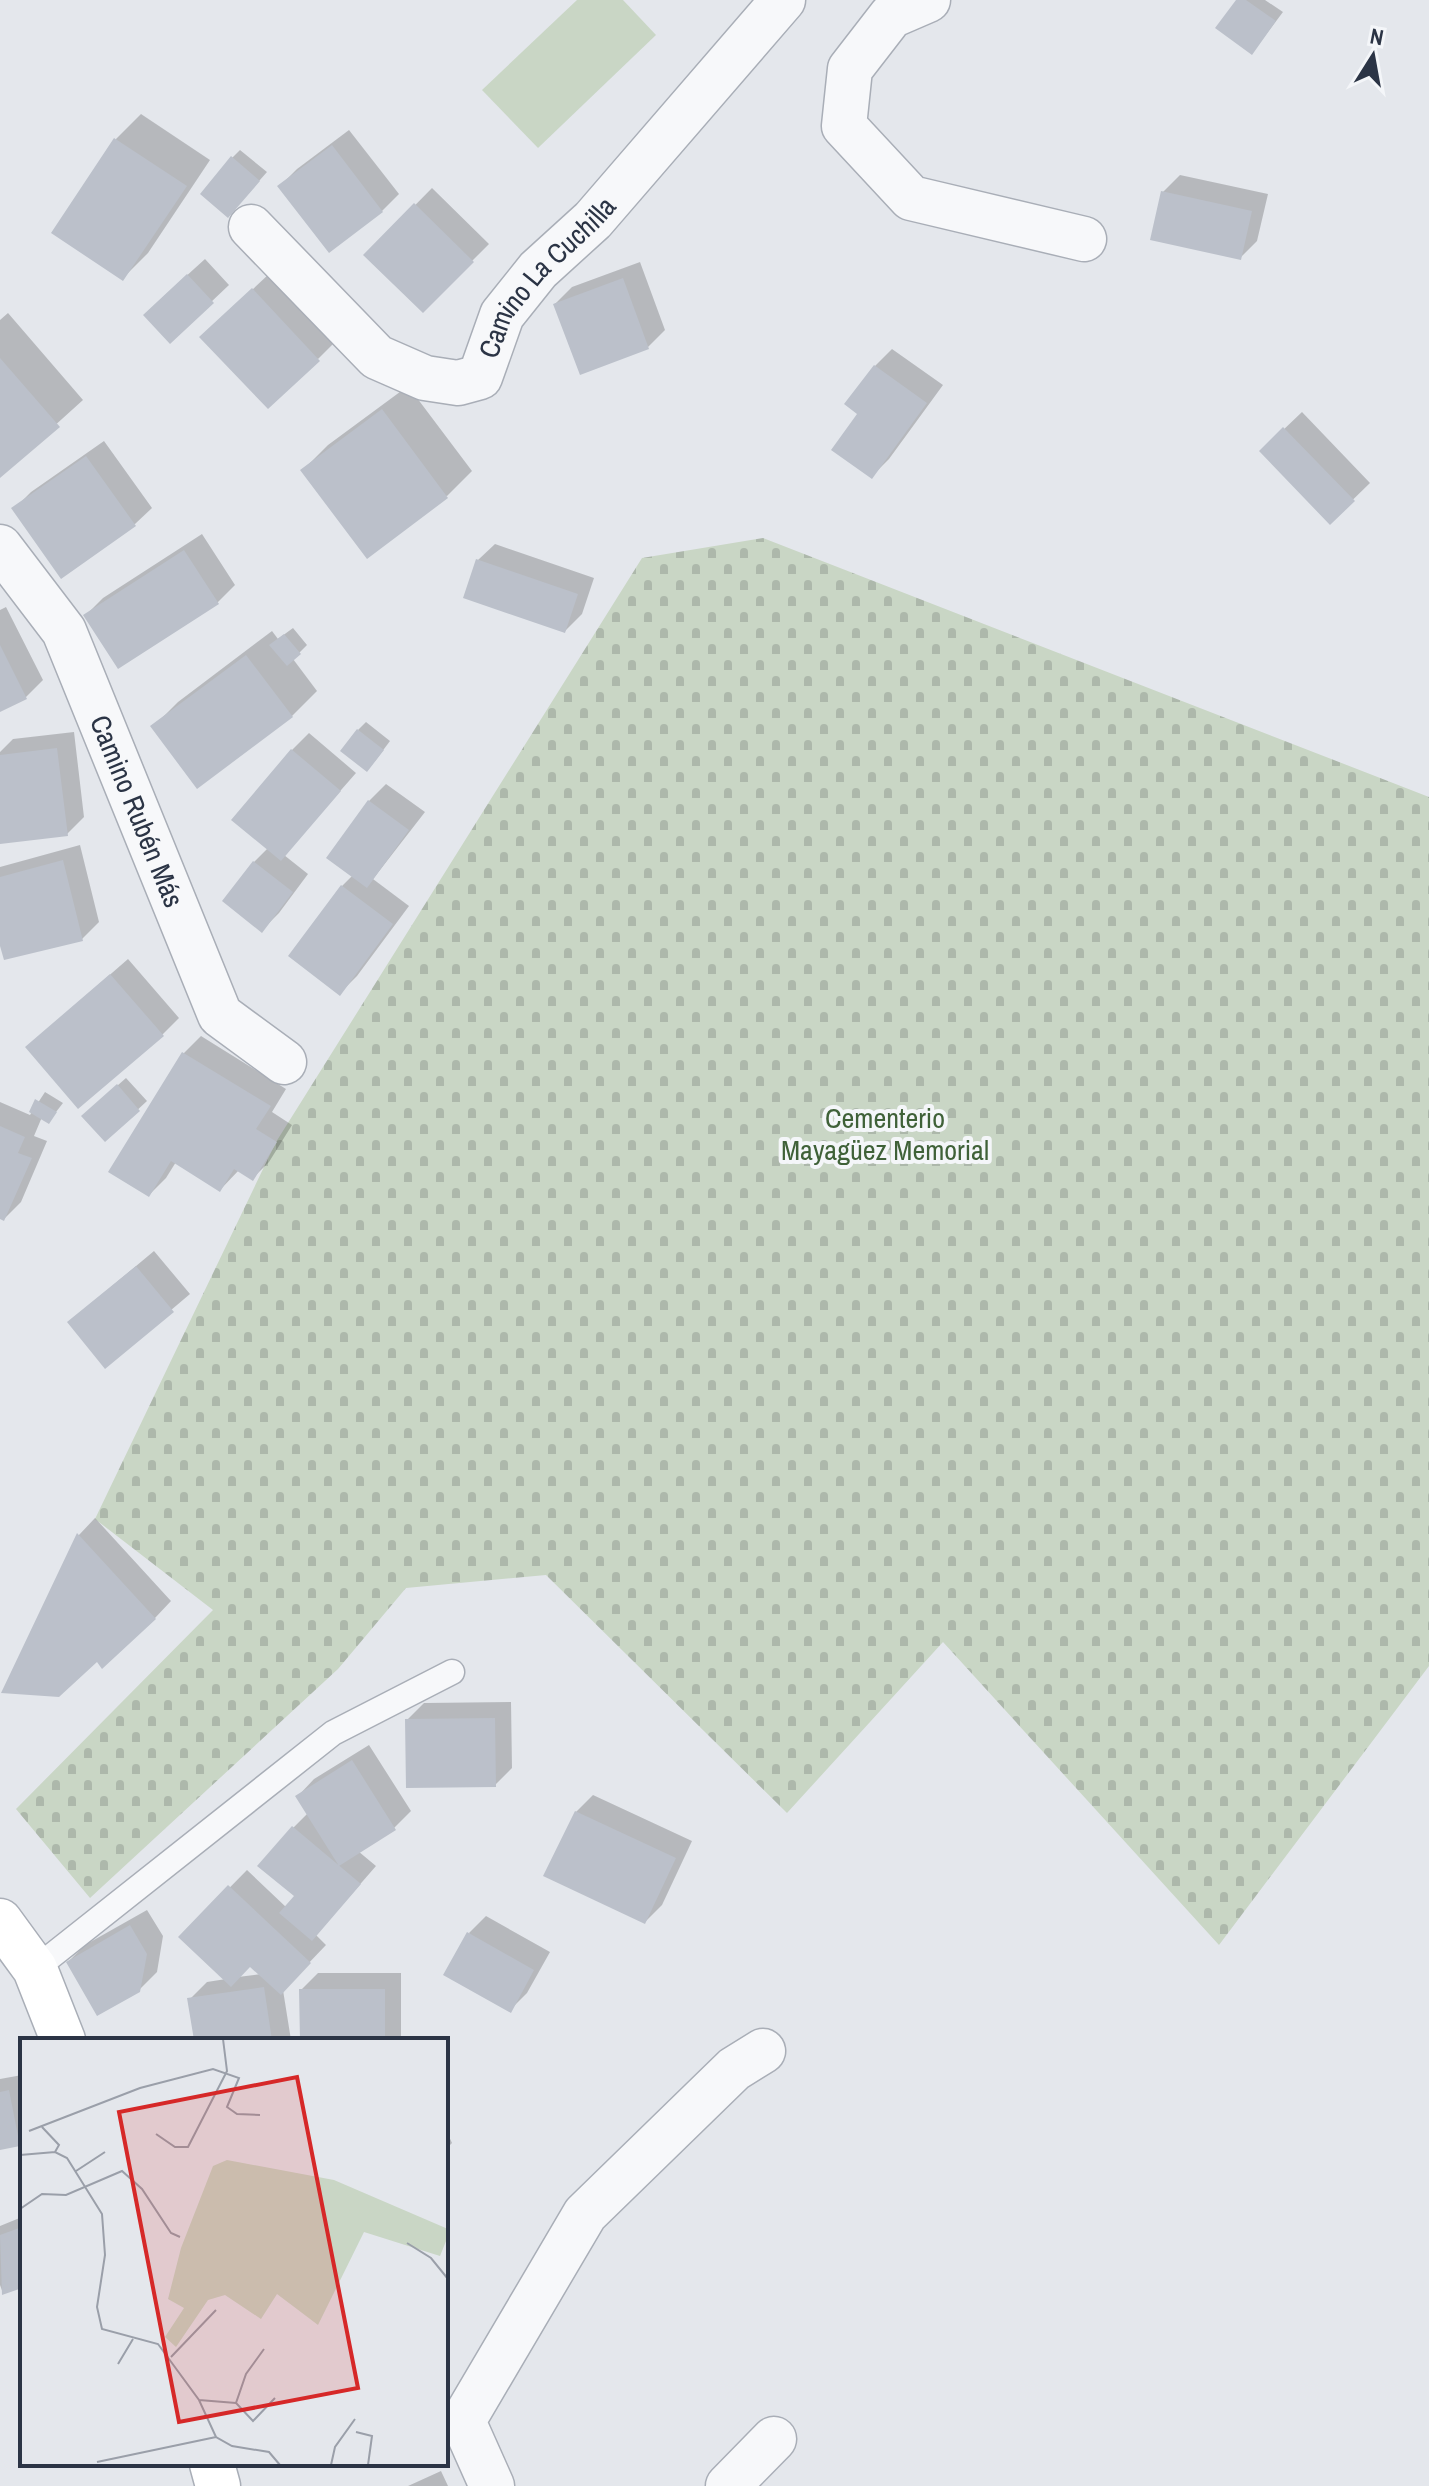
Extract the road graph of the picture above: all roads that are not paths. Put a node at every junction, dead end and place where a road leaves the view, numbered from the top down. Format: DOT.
graph roads {
  1 [pos="783,0"];
  2 [pos="928,0"];
  3 [pos="251,227"];
  4 [pos="1084,239"];
  5 [pos="0,547"];
  6 [pos="284,1062"];
  7 [pos="452,1672"];
  8 [pos="0,1921"];
  9 [pos="35,1969"];
  10 [pos="62,2038"];
  11 [pos="763,2051"];
  12 [pos="455,2420"];
  13 [pos="774,2439"];
  14 [pos="213,2466"];
  15 [pos="218,2486"];
  16 [pos="492,2486"];
  17 [pos="728,2486"];
  1 -- 3 [label="street, Camino La Cuchilla"];
  2 -- 4 [label="street"];
  5 -- 6 [label="street, Camino Rubén Más"];
  7 -- 9 [label="lane"];
  8 -- 9 [label="street"];
  9 -- 10 [label="street"];
  11 -- 12 [label="street"];
  12 -- 16 [label="street"];
  13 -- 17 [label="street"];
  14 -- 15 [label="street"];
}
